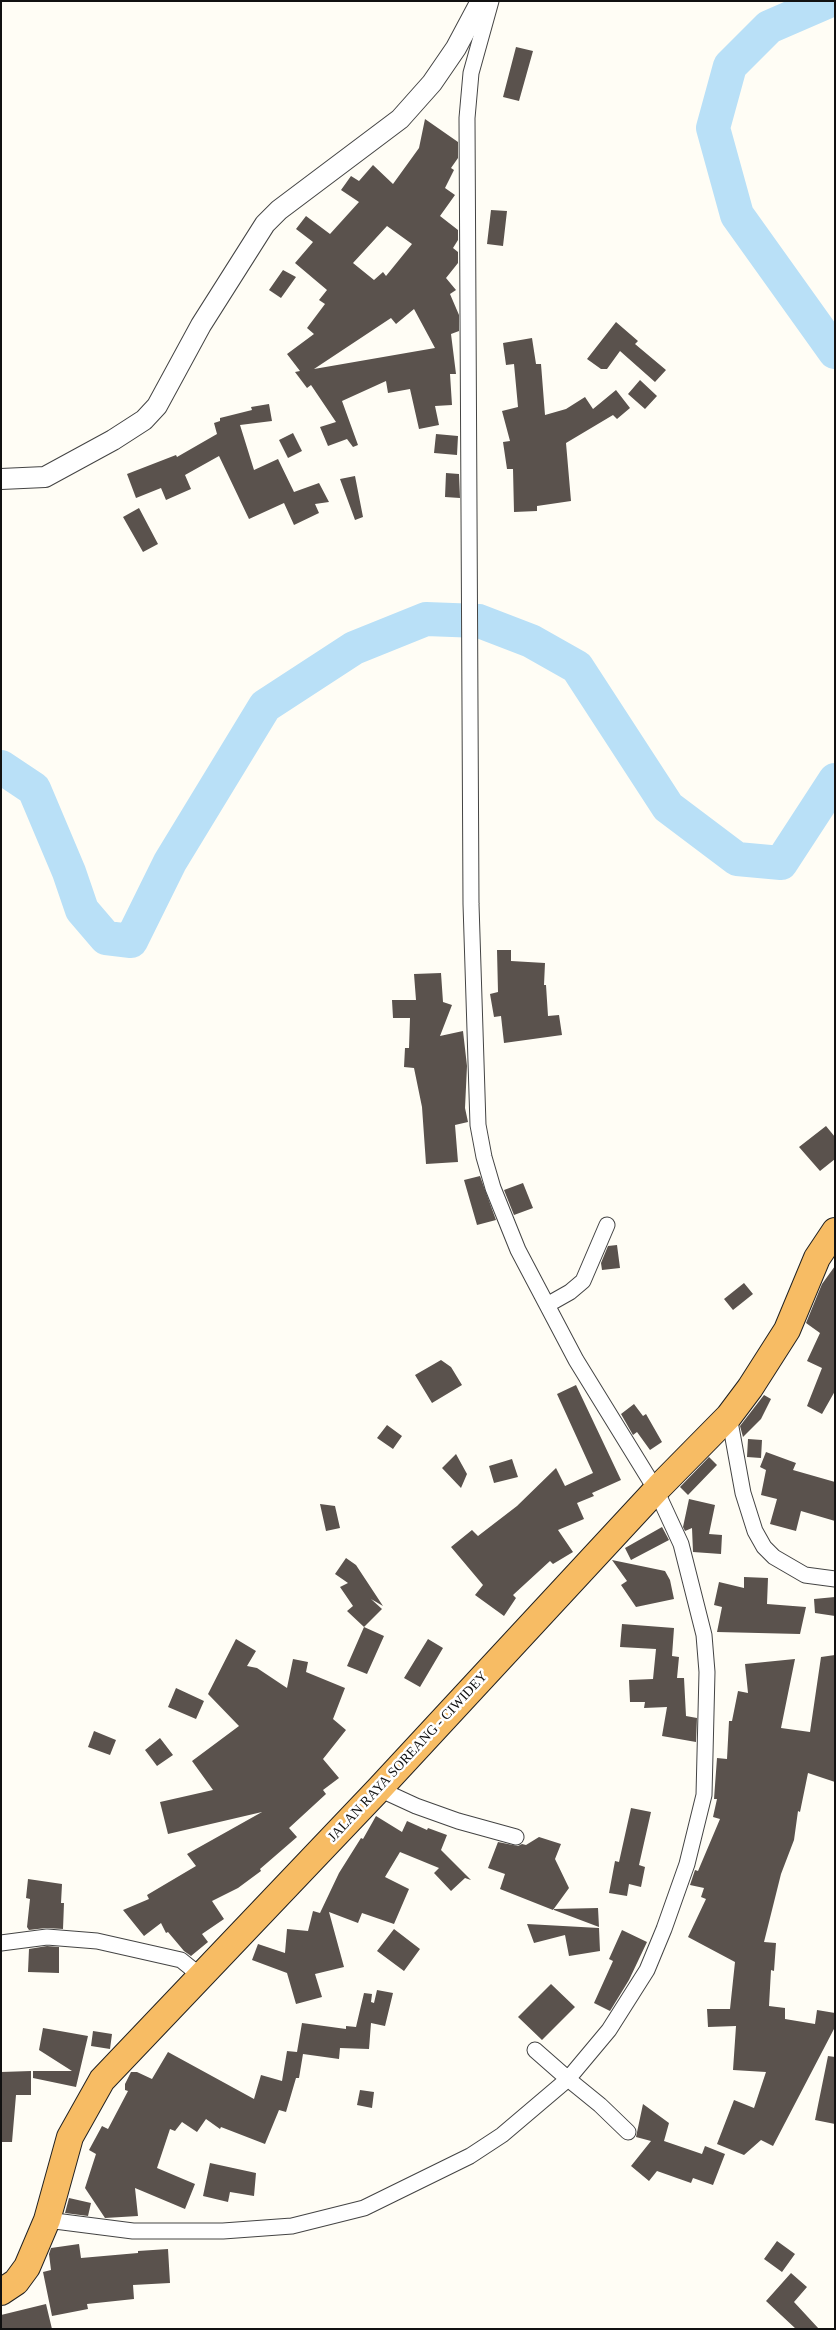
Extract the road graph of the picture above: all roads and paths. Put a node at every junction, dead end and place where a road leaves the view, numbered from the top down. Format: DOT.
graph roads {
  1 [pos="481,1"];
  2 [pos="491,1"];
  3 [pos="1,479"];
  4 [pos="607,1225"];
  5 [pos="835,1230"];
  6 [pos="546,1305"];
  7 [pos="729,1416"];
  8 [pos="656,1490"];
  9 [pos="835,1579"];
  10 [pos="379,1789"];
  11 [pos="516,1837"];
  12 [pos="1,1942"];
  13 [pos="202,1977"];
  14 [pos="535,2050"];
  15 [pos="568,2079"];
  16 [pos="628,2132"];
  17 [pos="47,2220"];
  18 [pos="1,2292"];
  1 -- 3 [label="street"];
  2 -- 6 [label="street"];
  4 -- 6 [label="street"];
  5 -- 7 [label="highway, JALAN RAYA SOREANG - CIWIDEY"];
  6 -- 8 [label="street"];
  7 -- 8 [label="highway, JALAN RAYA SOREANG - CIWIDEY"];
  7 -- 9 [label="street"];
  8 -- 10 [label="highway, JALAN RAYA SOREANG - CIWIDEY"];
  8 -- 15 [label="street"];
  10 -- 11 [label="street"];
  10 -- 13 [label="highway, JALAN RAYA SOREANG - CIWIDEY"];
  12 -- 13 [label="street"];
  13 -- 17 [label="highway, JALAN RAYA SOREANG - CIWIDEY"];
  14 -- 15 [label="street"];
  15 -- 16 [label="street"];
  15 -- 17 [label="street"];
  17 -- 18 [label="highway, JALAN RAYA SOREANG - CIWIDEY"];
}
